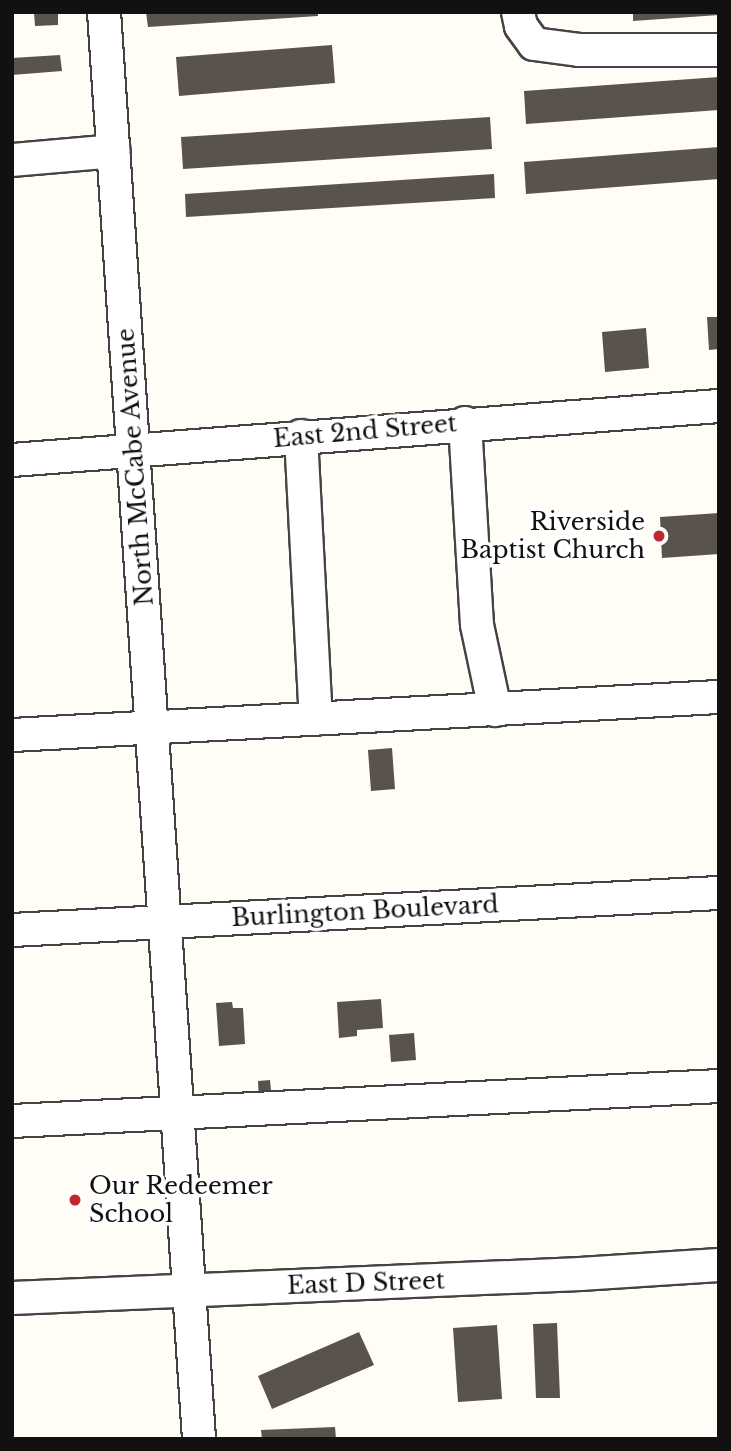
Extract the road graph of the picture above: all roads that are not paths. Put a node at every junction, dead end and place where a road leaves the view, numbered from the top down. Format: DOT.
graph roads {
  1 [pos="104,12"];
  2 [pos="518,12"];
  3 [pos="719,50"];
  4 [pos="114,151"];
  5 [pos="12,160"];
  6 [pos="719,406"];
  7 [pos="465,423"];
  8 [pos="301,436"];
  9 [pos="135,451"];
  10 [pos="12,460"];
  11 [pos="719,697"];
  12 [pos="495,710"];
  13 [pos="316,719"];
  14 [pos="152,729"];
  15 [pos="12,735"];
  16 [pos="719,893"];
  17 [pos="164,921"];
  18 [pos="12,930"];
  19 [pos="719,1086"];
  20 [pos="177,1112"];
  21 [pos="12,1121"];
  22 [pos="719,1265"];
  23 [pos="188,1290"];
  24 [pos="12,1298"];
  25 [pos="199,1439"];
  1 -- 4 [label="street, North McCabe Avenue"];
  2 -- 3 [label="street"];
  4 -- 5 [label="street"];
  4 -- 9 [label="street, North McCabe Avenue"];
  6 -- 7 [label="street, East 2nd Street"];
  7 -- 8 [label="street, East 2nd Street"];
  7 -- 12 [label="street"];
  8 -- 9 [label="street, East 2nd Street"];
  8 -- 13 [label="street"];
  9 -- 10 [label="street, East 2nd Street"];
  9 -- 14 [label="street, North McCabe Avenue"];
  11 -- 12 [label="street"];
  12 -- 13 [label="street"];
  13 -- 14 [label="street"];
  14 -- 15 [label="street"];
  14 -- 17 [label="street, North McCabe Avenue"];
  16 -- 17 [label="street, Burlington Boulevard"];
  17 -- 18 [label="street, Burlington Boulevard"];
  17 -- 20 [label="street, North McCabe Avenue"];
  19 -- 20 [label="street"];
  20 -- 21 [label="street"];
  20 -- 23 [label="street, North McCabe Avenue"];
  22 -- 23 [label="street, East D Street"];
  23 -- 24 [label="street, East D Street"];
  23 -- 25 [label="street, North McCabe Avenue"];
}
